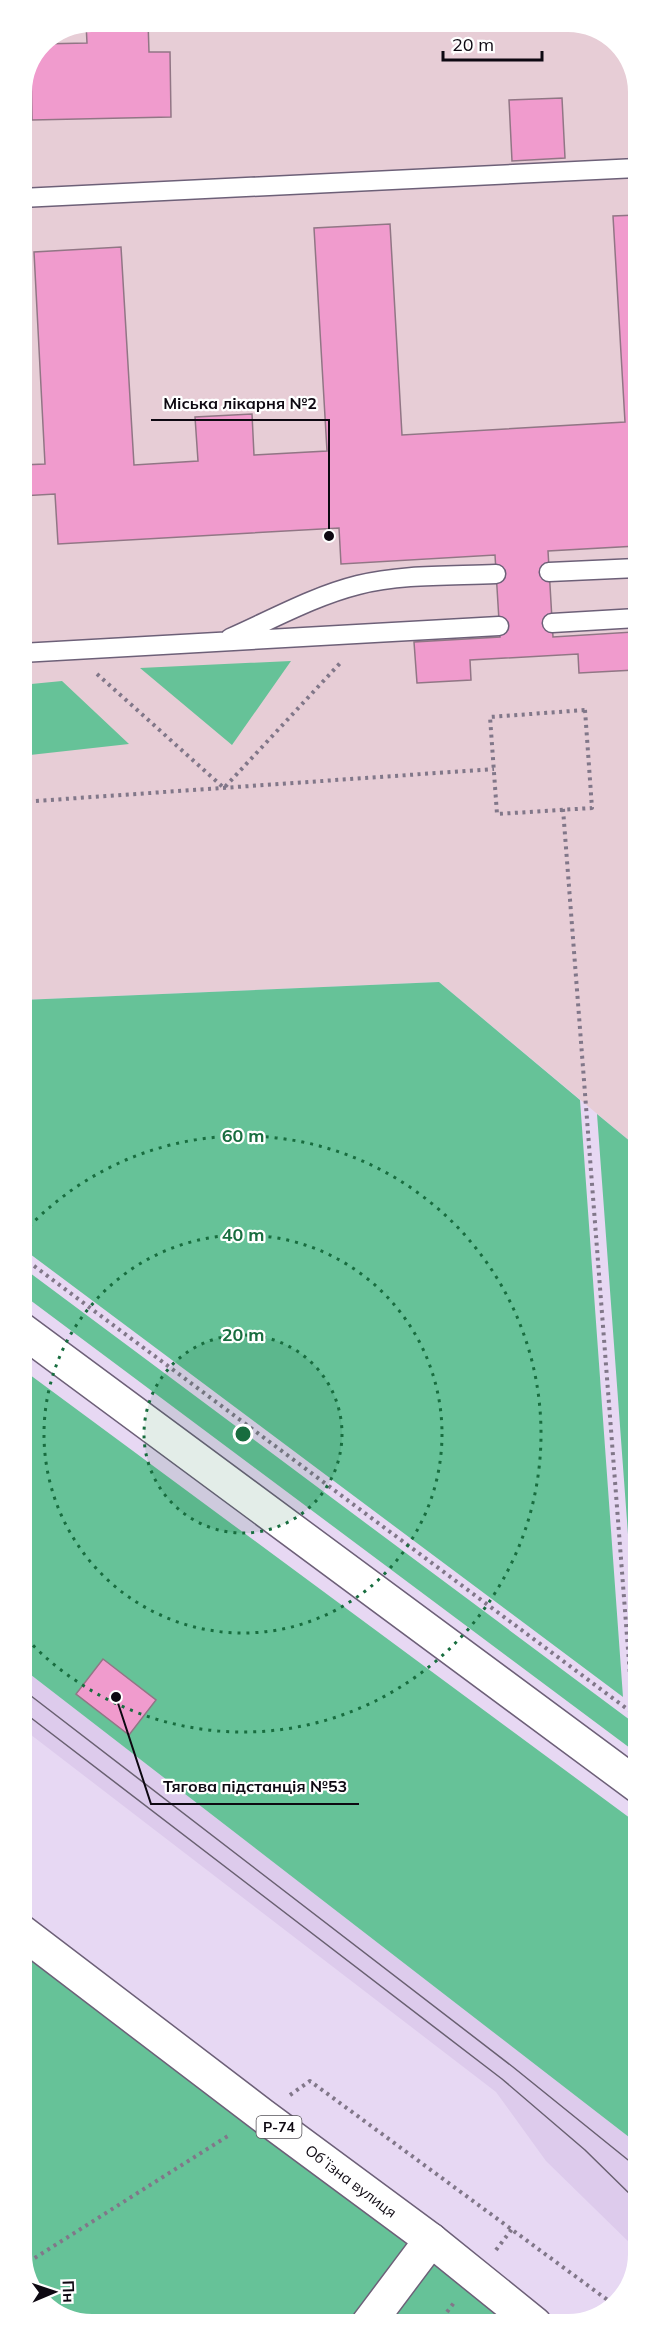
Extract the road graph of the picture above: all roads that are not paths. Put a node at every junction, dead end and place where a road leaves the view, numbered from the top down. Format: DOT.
graph roads {
  1 [pos="628,168"];
  2 [pos="32,197"];
  3 [pos="628,568"];
  4 [pos="549,572"];
  5 [pos="496,574"];
  6 [pos="628,619"];
  7 [pos="552,623"];
  8 [pos="499,626"];
  9 [pos="220,643"];
  10 [pos="32,652"];
  11 [pos="32,1337"];
  12 [pos="628,1779"];
  13 [pos="32,1940"];
  14 [pos="431,2240"];
  15 [pos="376,2314"];
  16 [pos="522,2314"];
  1 -- 2 [label="lane"];
  3 -- 4 [label="lane"];
  5 -- 9 [label="lane"];
  6 -- 7 [label="lane"];
  8 -- 9 [label="lane"];
  9 -- 10 [label="lane"];
  11 -- 12 [label="street"];
  13 -- 14 [label="street, Обʼїзна вулиця / Р-74"];
  14 -- 15 [label="street"];
  14 -- 16 [label="street, Обʼїзна вулиця / Р-74"];
}
